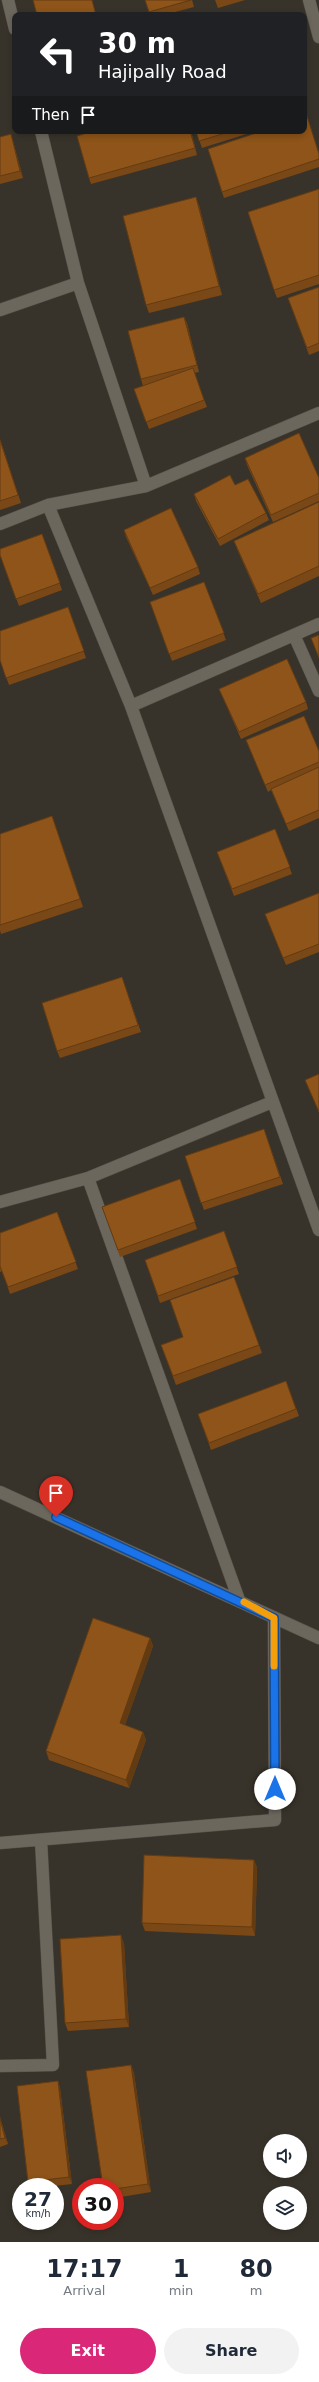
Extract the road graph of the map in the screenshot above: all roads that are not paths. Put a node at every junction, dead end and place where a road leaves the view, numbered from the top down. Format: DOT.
graph roads {
  1 [pos="8,0"];
  2 [pos="309,0"];
  3 [pos="12,17"];
  4 [pos="319,37"];
  5 [pos="41,134"];
  6 [pos="78,283"];
  7 [pos="0,310"];
  8 [pos="319,413"];
  9 [pos="146,486"];
  10 [pos="48,505"];
  11 [pos="0,524"];
  12 [pos="319,624"];
  13 [pos="294,635"];
  14 [pos="319,691"];
  15 [pos="131,706"];
  16 [pos="272,1102"];
  17 [pos="88,1178"];
  18 [pos="0,1202"];
  19 [pos="319,1230"];
  20 [pos="0,1492"];
  21 [pos="239,1600"];
  22 [pos="274,1618"];
  23 [pos="319,1638"];
  24 [pos="41,1840"];
  25 [pos="0,1843"];
  26 [pos="0,2066"];
  1 -- 3 [label="street"];
  2 -- 4 [label="street"];
  5 -- 6 [label="street"];
  6 -- 7 [label="street"];
  6 -- 9 [label="street"];
  8 -- 9 [label="street"];
  9 -- 10 [label="street"];
  10 -- 11 [label="street"];
  10 -- 15 [label="street"];
  12 -- 13 [label="street"];
  13 -- 14 [label="street"];
  13 -- 15 [label="street"];
  15 -- 16 [label="street"];
  16 -- 17 [label="street"];
  16 -- 19 [label="street"];
  17 -- 18 [label="street"];
  17 -- 21 [label="street"];
  20 -- 21 [label="street"];
  21 -- 22 [label="street"];
  22 -- 23 [label="street"];
  22 -- 24 [label="street"];
  24 -- 25 [label="street"];
  24 -- 26 [label="street"];
}
